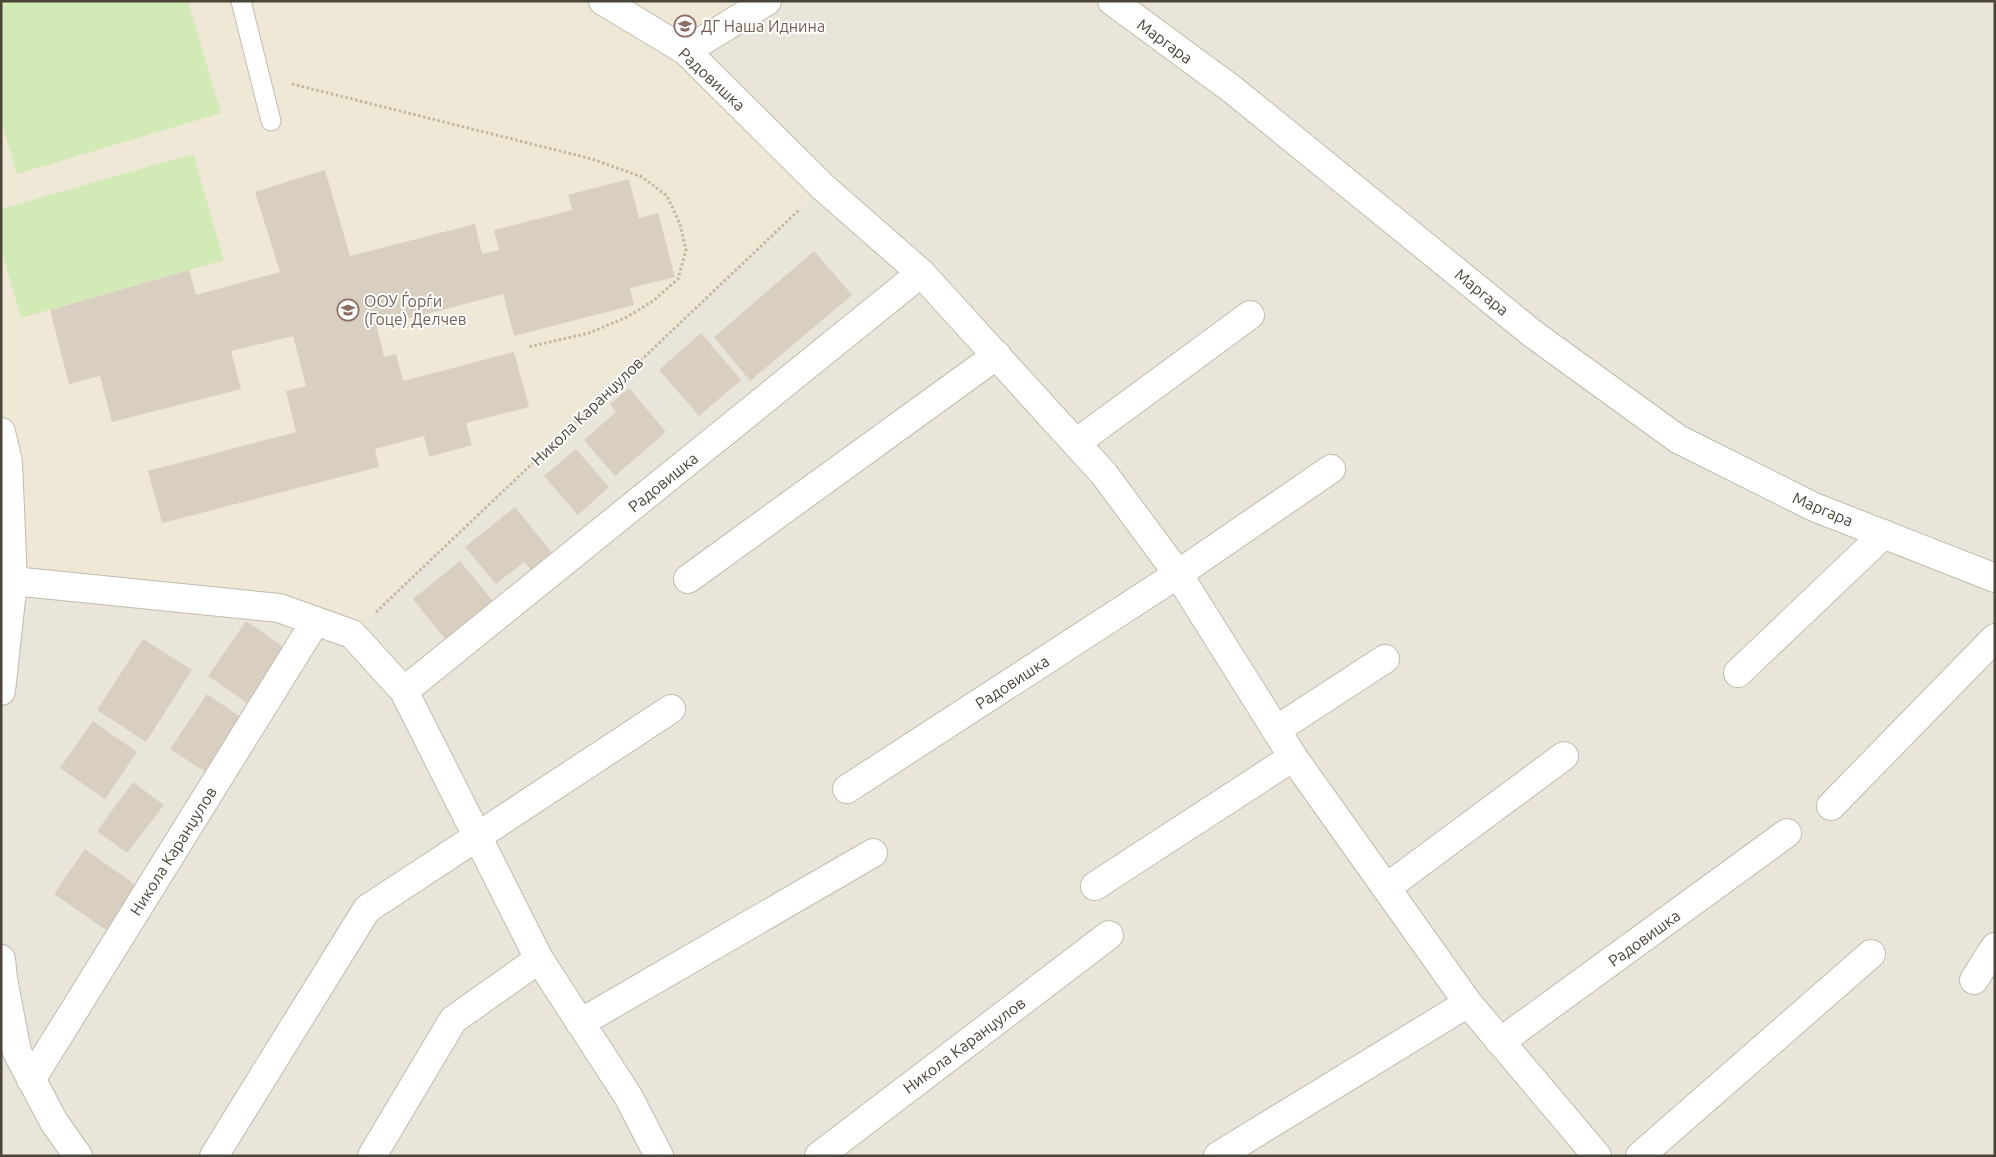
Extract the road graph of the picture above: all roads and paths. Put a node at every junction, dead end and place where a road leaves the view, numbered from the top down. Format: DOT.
graph roads {
  1 [pos="241,1"];
  2 [pos="603,1"];
  3 [pos="767,1"];
  4 [pos="1112,1"];
  5 [pos="686,51"];
  6 [pos="260,76"];
  7 [pos="271,121"];
  8 [pos="823,187"];
  9 [pos="921,273"];
  10 [pos="1250,315"];
  11 [pos="528,347"];
  12 [pos="997,355"];
  13 [pos="1,432"];
  14 [pos="1076,443"];
  15 [pos="1331,469"];
  16 [pos="1884,534"];
  17 [pos="1178,574"];
  18 [pos="1995,578"];
  19 [pos="688,579"];
  20 [pos="13,581"];
  21 [pos="315,622"];
  22 [pos="352,634"];
  23 [pos="1995,638"];
  24 [pos="1385,659"];
  25 [pos="1738,673"];
  26 [pos="1,691"];
  27 [pos="404,691"];
  28 [pos="671,709"];
  29 [pos="1276,730"];
  30 [pos="1564,756"];
  31 [pos="1293,758"];
  32 [pos="847,789"];
  33 [pos="1831,806"];
  34 [pos="1787,834"];
  35 [pos="476,836"];
  36 [pos="873,853"];
  37 [pos="1095,886"];
  38 [pos="1386,888"];
  39 [pos="1109,934"];
  40 [pos="1995,947"];
  41 [pos="1871,954"];
  42 [pos="1,959"];
  43 [pos="539,959"];
  44 [pos="1974,980"];
  45 [pos="1468,1003"];
  46 [pos="580,1023"];
  47 [pos="1500,1042"];
  48 [pos="31,1080"];
  49 [pos="78,1156"];
  50 [pos="214,1156"];
  51 [pos="372,1156"];
  52 [pos="659,1156"];
  53 [pos="819,1156"];
  54 [pos="1218,1156"];
  55 [pos="1597,1156"];
  56 [pos="1640,1156"];
  1 -- 6 [label="lane"];
  2 -- 5 [label="street, Радовишка"];
  3 -- 5 [label="street"];
  4 -- 16 [label="street, Маргара"];
  5 -- 8 [label="street, Радовишка"];
  6 -- 7 [label="lane"];
  6 -- 11 [label="path"];
  8 -- 9 [label="street, Радовишка"];
  8 -- 22 [label="path, Никола Каранџулов"];
  9 -- 12 [label="street, Радовишка"];
  9 -- 27 [label="street, Радовишка"];
  10 -- 14 [label="street"];
  12 -- 14 [label="street, Радовишка"];
  12 -- 19 [label="street"];
  13 -- 20 [label="street"];
  14 -- 17 [label="street, Радовишка"];
  15 -- 17 [label="street, Радовишка"];
  16 -- 18 [label="street, Маргара"];
  16 -- 25 [label="street"];
  17 -- 29 [label="street, Радовишка"];
  17 -- 32 [label="street, Радовишка"];
  20 -- 21 [label="street"];
  20 -- 26 [label="street"];
  21 -- 22 [label="street"];
  21 -- 48 [label="street, Никола Каранџулов"];
  22 -- 27 [label="street"];
  23 -- 33 [label="street"];
  24 -- 29 [label="street"];
  27 -- 35 [label="street"];
  28 -- 35 [label="street"];
  29 -- 31 [label="street, Радовишка"];
  30 -- 38 [label="street"];
  31 -- 37 [label="street"];
  31 -- 38 [label="street, Радовишка"];
  34 -- 47 [label="street, Радовишка"];
  35 -- 43 [label="street"];
  35 -- 50 [label="street"];
  36 -- 46 [label="street"];
  38 -- 45 [label="street, Радовишка"];
  39 -- 53 [label="street, Никола Каранџулов"];
  40 -- 44 [label="street"];
  41 -- 56 [label="street"];
  42 -- 48 [label="street"];
  43 -- 46 [label="street"];
  43 -- 51 [label="street"];
  45 -- 47 [label="street, Радовишка"];
  45 -- 54 [label="street"];
  46 -- 52 [label="street"];
  47 -- 55 [label="street, Радовишка"];
  48 -- 49 [label="street"];
}
